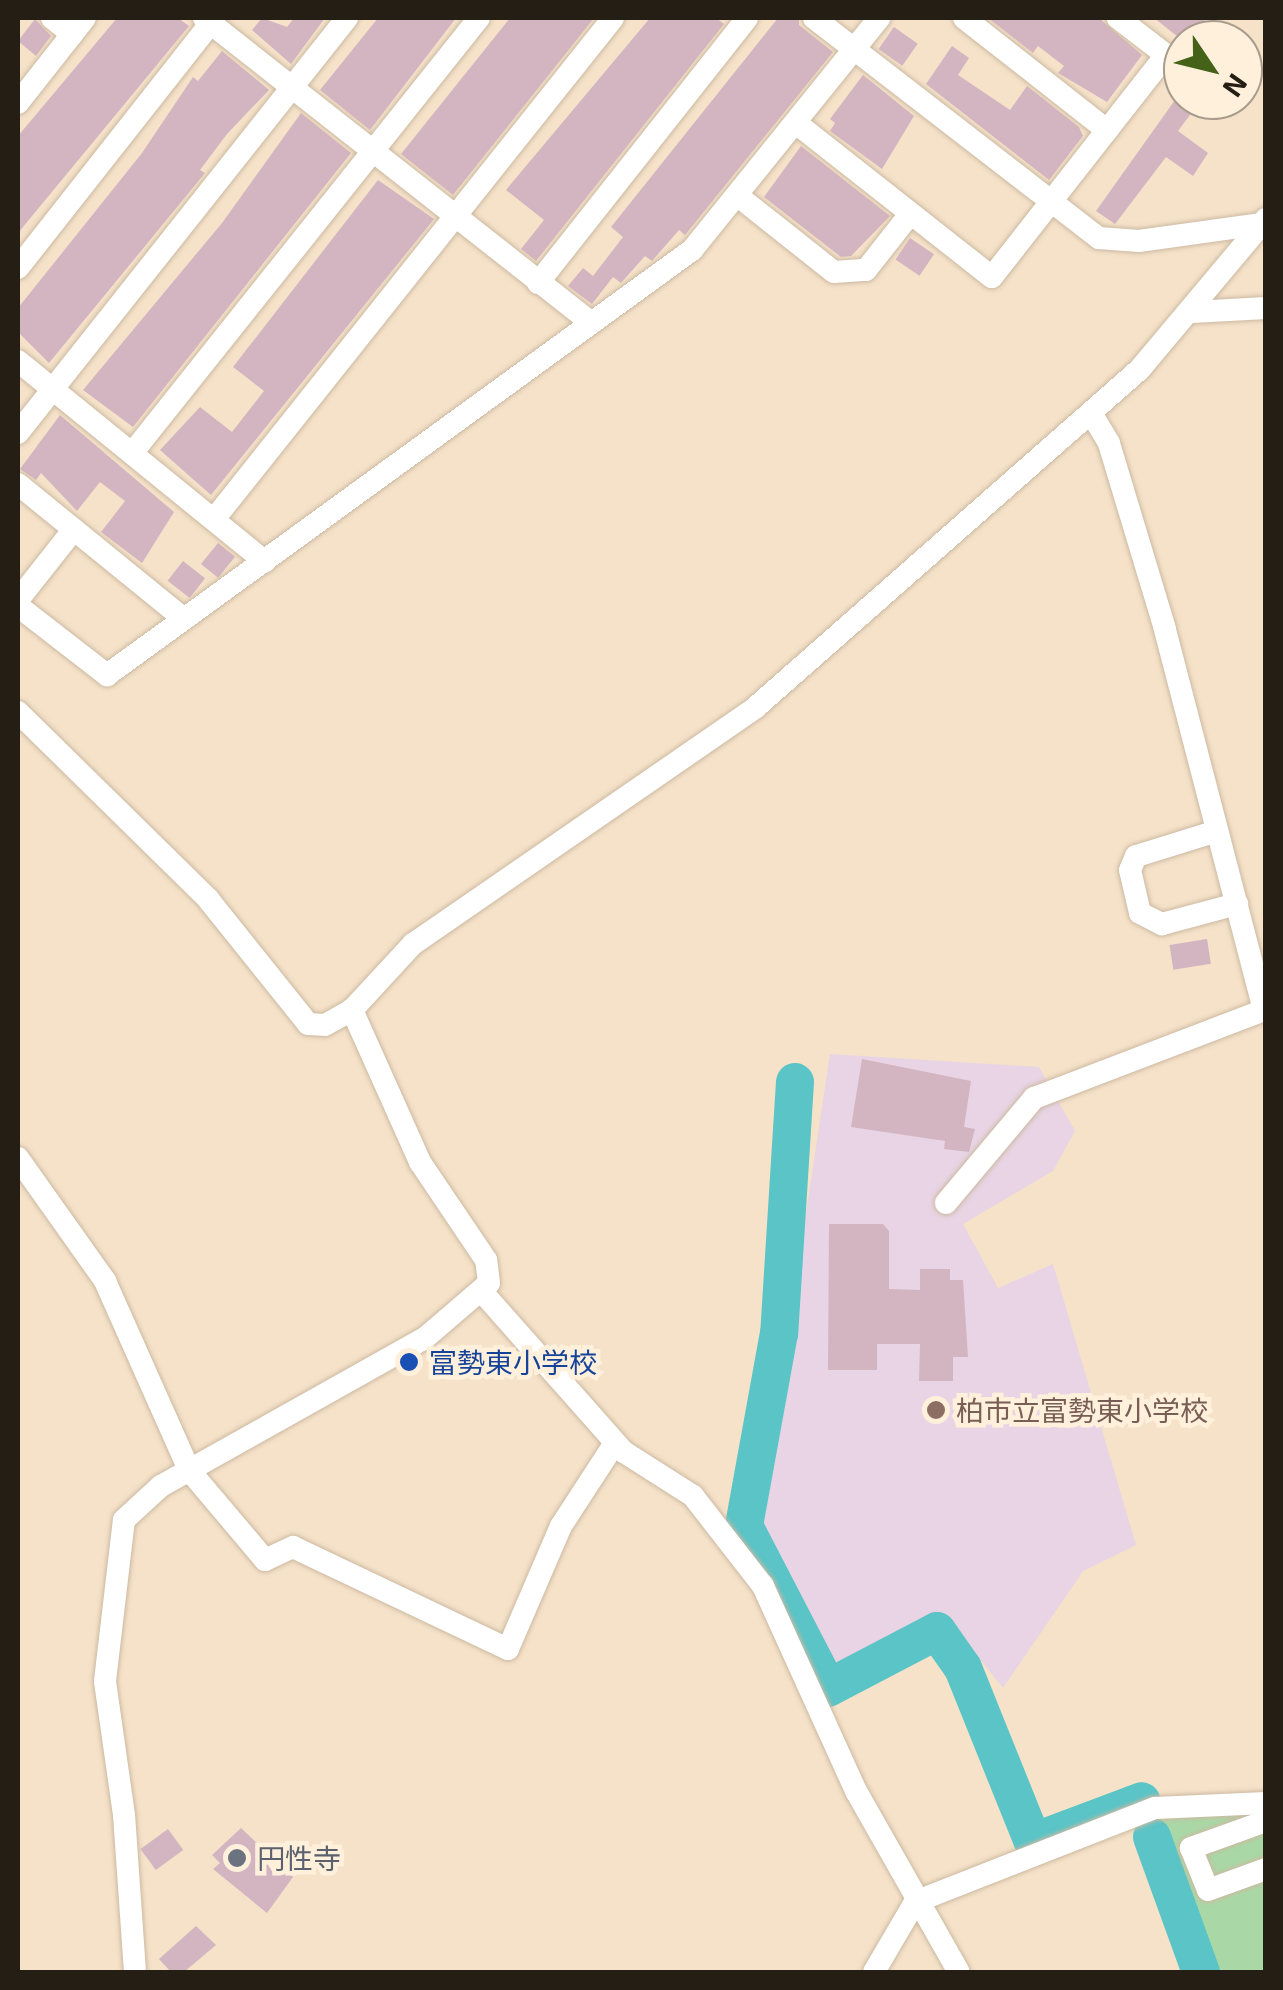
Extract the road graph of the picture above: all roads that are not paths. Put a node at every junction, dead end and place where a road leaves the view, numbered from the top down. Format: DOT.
graph roads {
  1 [pos="52,18"];
  2 [pos="347,18"];
  3 [pos="478,18"];
  4 [pos="613,18"];
  5 [pos="748,18"];
  6 [pos="814,18"];
  7 [pos="879,18"];
  8 [pos="964,18"];
  9 [pos="1118,18"];
  10 [pos="210,19"];
  11 [pos="79,26"];
  12 [pos="854,50"];
  13 [pos="292,88"];
  14 [pos="18,103"];
  15 [pos="796,123"];
  16 [pos="1107,130"];
  17 [pos="373,152"];
  18 [pos="738,196"];
  19 [pos="1049,205"];
  20 [pos="910,214"];
  21 [pos="456,218"];
  22 [pos="1264,221"];
  23 [pos="18,268"];
  24 [pos="538,283"];
  25 [pos="1266,308"];
  26 [pos="1192,312"];
  27 [pos="592,323"];
  28 [pos="18,361"];
  29 [pos="52,389"];
  30 [pos="1090,414"];
  31 [pos="18,433"];
  32 [pos="132,452"];
  33 [pos="18,484"];
  34 [pos="215,518"];
  35 [pos="74,529"];
  36 [pos="265,562"];
  37 [pos="18,603"];
  38 [pos="184,619"];
  39 [pos="18,712"];
  40 [pos="1217,830"];
  41 [pos="1239,915"];
  42 [pos="1266,920"];
  43 [pos="352,1010"];
  44 [pos="18,1159"];
  45 [pos="946,1202"];
  46 [pos="484,1294"];
  47 [pos="615,1443"];
  48 [pos="189,1470"];
  49 [pos="1266,1803"];
  50 [pos="1266,1821"];
  51 [pos="1266,1869"];
  52 [pos="915,1902"];
  53 [pos="132,1969"];
  54 [pos="874,1972"];
  55 [pos="959,1972"];
  1 -- 11 [label="street"];
  2 -- 13 [label="street"];
  3 -- 17 [label="street"];
  4 -- 21 [label="street"];
  5 -- 24 [label="street"];
  6 -- 12 [label="street"];
  7 -- 12 [label="street"];
  8 -- 16 [label="street"];
  9 -- 16 [label="street"];
  10 -- 13 [label="street"];
  10 -- 23 [label="street"];
  11 -- 14 [label="street"];
  12 -- 15 [label="street"];
  12 -- 19 [label="street"];
  13 -- 17 [label="street"];
  13 -- 29 [label="street"];
  15 -- 18 [label="street"];
  15 -- 20 [label="street"];
  16 -- 19 [label="street"];
  17 -- 21 [label="street"];
  17 -- 32 [label="street"];
  18 -- 20 [label="street"];
  18 -- 27 [label="street"];
  19 -- 20 [label="street"];
  19 -- 22 [label="street"];
  21 -- 24 [label="street"];
  21 -- 34 [label="street"];
  22 -- 26 [label="street"];
  24 -- 27 [label="street"];
  25 -- 26 [label="street"];
  26 -- 30 [label="street"];
  27 -- 36 [label="street"];
  28 -- 29 [label="street"];
  29 -- 31 [label="street"];
  29 -- 32 [label="street"];
  30 -- 40 [label="street"];
  30 -- 43 [label="street"];
  32 -- 34 [label="street"];
  33 -- 35 [label="street"];
  34 -- 36 [label="street"];
  35 -- 37 [label="street"];
  35 -- 38 [label="street"];
  36 -- 38 [label="street"];
  37 -- 38 [label="street"];
  39 -- 43 [label="street"];
  40 -- 41 [label="street"];
  40 -- 41 [label="street"];
  41 -- 42 [label="street"];
  41 -- 45 [label="street"];
  43 -- 46 [label="street"];
  44 -- 48 [label="street"];
  46 -- 47 [label="street"];
  46 -- 48 [label="street"];
  47 -- 48 [label="street"];
  47 -- 52 [label="street"];
  48 -- 53 [label="street"];
  49 -- 52 [label="street"];
  50 -- 51 [label="street"];
  52 -- 54 [label="street"];
  52 -- 55 [label="street"];
}
